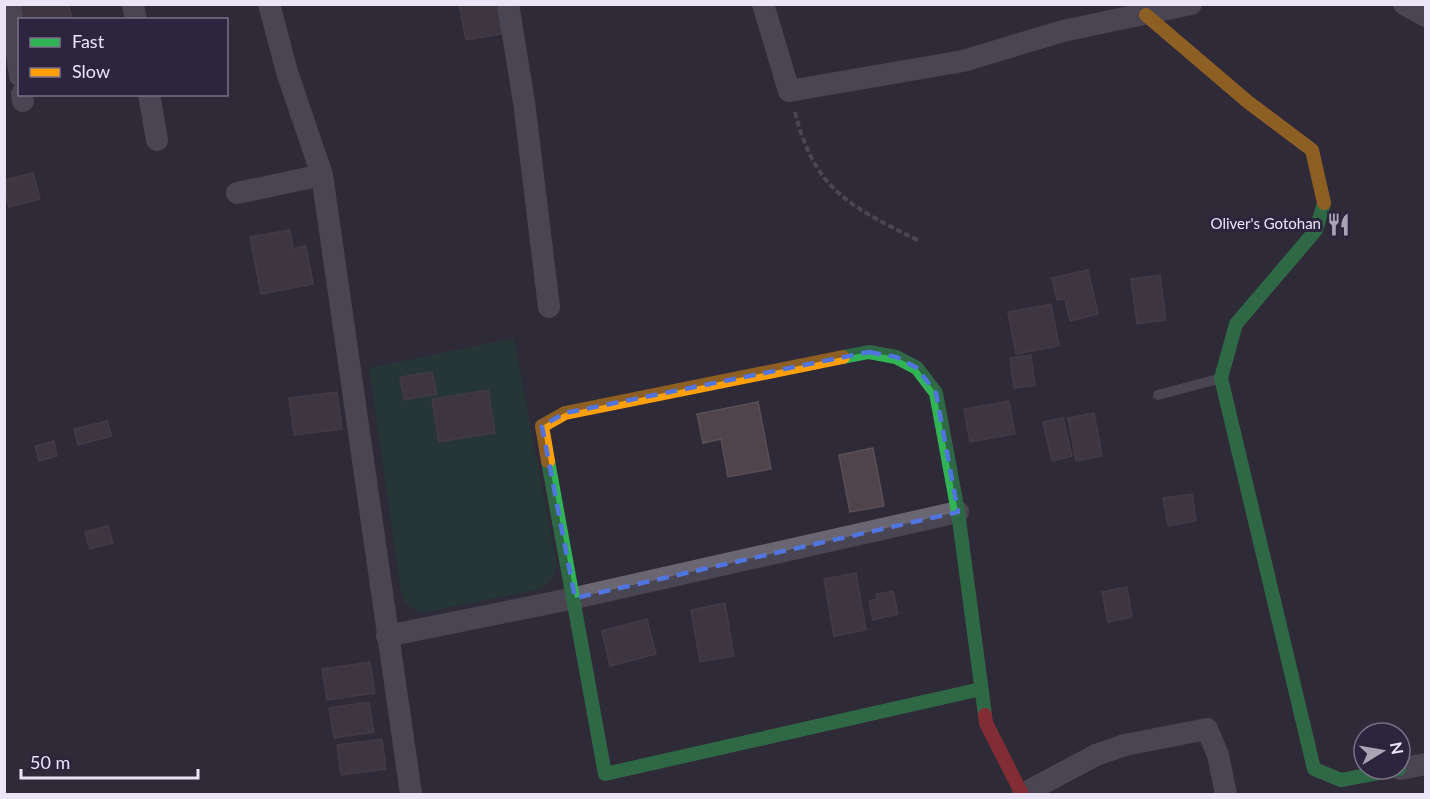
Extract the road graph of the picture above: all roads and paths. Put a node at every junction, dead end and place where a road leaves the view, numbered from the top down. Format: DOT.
graph roads {
  1 [pos="10,4"];
  2 [pos="268,4"];
  3 [pos="508,4"];
  4 [pos="763,4"];
  5 [pos="1191,4"];
  6 [pos="1404,4"];
  7 [pos="1146,15"];
  8 [pos="1425,16"];
  9 [pos="18,62"];
  10 [pos="789,91"];
  11 [pos="149,96"];
  12 [pos="157,140"];
  13 [pos="322,175"];
  14 [pos="237,193"];
  15 [pos="919,241"];
  16 [pos="549,307"];
  17 [pos="1221,378"];
  18 [pos="1158,395"];
  19 [pos="958,512"];
  20 [pos="575,598"];
  21 [pos="387,636"];
  22 [pos="981,688"];
  23 [pos="1352,778"];
  24 [pos="411,795"];
  25 [pos="1022,795"];
  26 [pos="1226,795"];
  1 -- 9 [label="street"];
  2 -- 13 [label="street"];
  3 -- 16 [label="street"];
  4 -- 10 [label="street"];
  5 -- 7 [label="street"];
  6 -- 8 [label="street"];
  7 -- 10 [label="street"];
  7 -- 17 [label="street"];
  10 -- 15 [label="path"];
  11 -- 12 [label="street"];
  13 -- 14 [label="street"];
  13 -- 21 [label="street"];
  17 -- 18 [label="lane"];
  17 -- 23 [label="street"];
  19 -- 20 [label="street"];
  19 -- 20 [label="street"];
  19 -- 22 [label="street"];
  20 -- 21 [label="street"];
  20 -- 22 [label="street"];
  21 -- 24 [label="street"];
  22 -- 25 [label="street"];
  25 -- 26 [label="street"];
}
